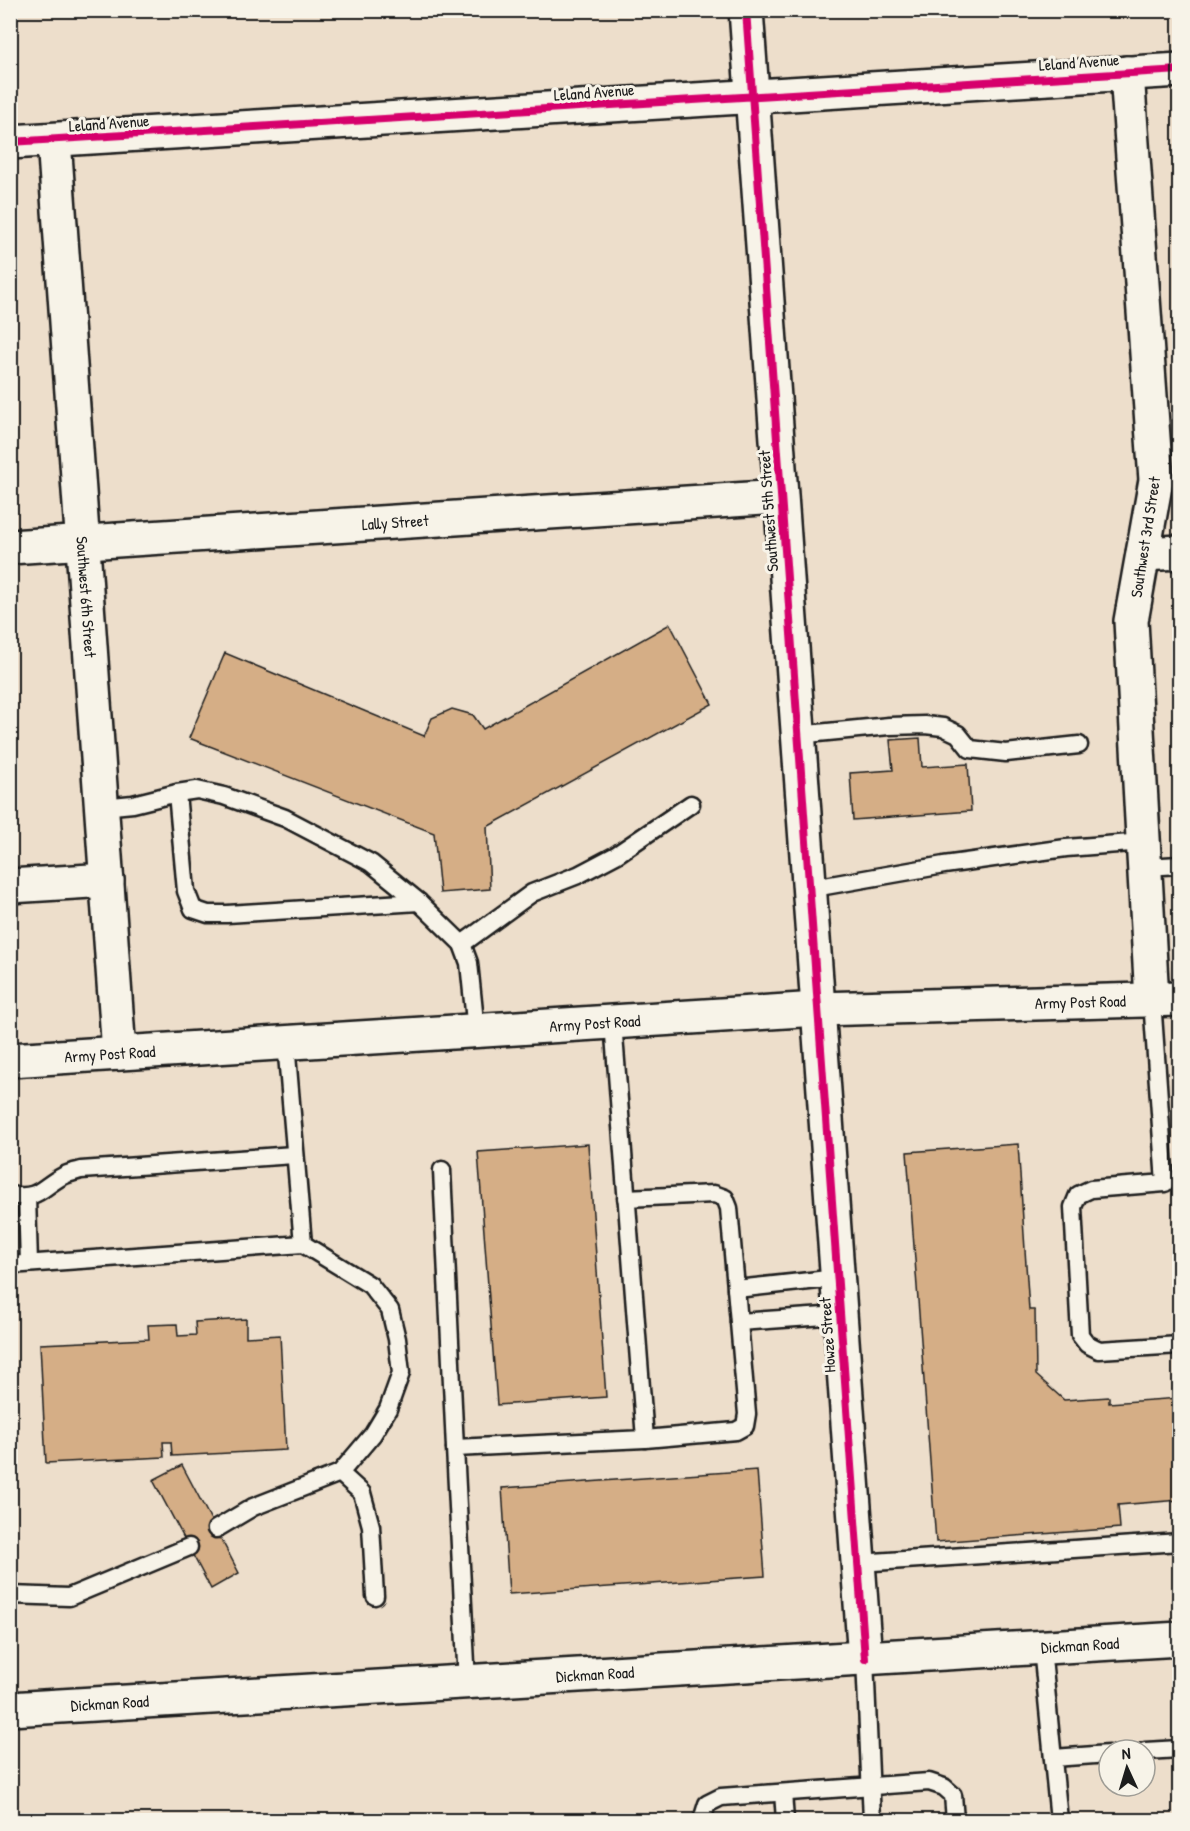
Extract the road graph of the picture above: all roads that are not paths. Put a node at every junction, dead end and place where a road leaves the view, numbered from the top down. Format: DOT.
graph roads {
  1 [pos="746,10"];
  2 [pos="1179,70"];
  3 [pos="1127,73"];
  4 [pos="752,96"];
  5 [pos="54,140"];
  6 [pos="10,142"];
  7 [pos="780,497"];
  8 [pos="83,543"];
  9 [pos="10,547"];
  10 [pos="1179,552"];
  11 [pos="1143,554"];
  12 [pos="797,735"];
  13 [pos="1079,744"];
  14 [pos="177,793"];
  15 [pos="691,804"];
  16 [pos="102,807"];
  17 [pos="1144,854"];
  18 [pos="1179,865"];
  19 [pos="107,880"];
  20 [pos="10,886"];
  21 [pos="808,889"];
  22 [pos="419,902"];
  23 [pos="462,944"];
  24 [pos="1166,1000"];
  25 [pos="817,1009"];
  26 [pos="613,1022"];
  27 [pos="476,1031"];
  28 [pos="286,1043"];
  29 [pos="119,1053"];
  30 [pos="10,1060"];
  31 [pos="294,1155"];
  32 [pos="442,1170"];
  33 [pos="1172,1183"];
  34 [pos="19,1196"];
  35 [pos="626,1198"];
  36 [pos="303,1244"];
  37 [pos="29,1263"];
  38 [pos="10,1265"];
  39 [pos="837,1278"];
  40 [pos="736,1288"];
  41 [pos="839,1315"];
  42 [pos="739,1322"];
  43 [pos="1179,1345"];
  44 [pos="645,1439"];
  45 [pos="455,1448"];
  46 [pos="339,1473"];
  47 [pos="216,1529"];
  48 [pos="1179,1542"];
  49 [pos="189,1547"];
  50 [pos="858,1563"];
  51 [pos="10,1595"];
  52 [pos="375,1596"];
  53 [pos="1179,1639"];
  54 [pos="1042,1648"];
  55 [pos="865,1659"];
  56 [pos="467,1683"];
  57 [pos="10,1709"];
  58 [pos="1179,1749"];
  59 [pos="1157,1750"];
  60 [pos="1097,1755"];
  61 [pos="1053,1758"];
  62 [pos="869,1787"];
  63 [pos="783,1793"];
  64 [pos="702,1821"];
  65 [pos="785,1821"];
  66 [pos="872,1821"];
  67 [pos="955,1821"];
  68 [pos="1059,1821"];
  1 -- 4 [label="street, Southwest 5th Street"];
  2 -- 3 [label="street, Leland Avenue"];
  3 -- 4 [label="street, Leland Avenue"];
  3 -- 11 [label="street, Southwest 3rd Street"];
  4 -- 5 [label="street, Leland Avenue"];
  4 -- 7 [label="street, Southwest 5th Street"];
  5 -- 6 [label="street, Leland Avenue"];
  5 -- 8 [label="street, Southwest 6th Street"];
  7 -- 8 [label="street, Lally Street"];
  7 -- 12 [label="street, Southwest 5th Street"];
  8 -- 9 [label="street, Lally Street"];
  8 -- 16 [label="street, Southwest 6th Street"];
  10 -- 11 [label="street"];
  11 -- 17 [label="street, Southwest 3rd Street"];
  12 -- 13 [label="lane"];
  12 -- 21 [label="street, Southwest 5th Street"];
  14 -- 16 [label="lane"];
  14 -- 22 [label="lane"];
  14 -- 22 [label="lane"];
  15 -- 23 [label="lane"];
  16 -- 19 [label="street, Southwest 6th Street"];
  17 -- 18 [label="lane"];
  17 -- 21 [label="lane"];
  17 -- 24 [label="street, Southwest 3rd Street"];
  19 -- 20 [label="street"];
  19 -- 29 [label="street, Southwest 6th Street"];
  21 -- 25 [label="street, Southwest 5th Street"];
  22 -- 23 [label="lane"];
  23 -- 27 [label="lane"];
  24 -- 25 [label="street, Army Post Road"];
  24 -- 33 [label="lane"];
  25 -- 26 [label="street, Army Post Road"];
  25 -- 39 [label="street, Howze Street"];
  26 -- 27 [label="street, Army Post Road"];
  26 -- 35 [label="lane"];
  27 -- 28 [label="street, Army Post Road"];
  28 -- 29 [label="street, Army Post Road"];
  28 -- 31 [label="lane"];
  29 -- 30 [label="street, Army Post Road"];
  31 -- 34 [label="lane"];
  31 -- 36 [label="lane"];
  32 -- 45 [label="lane"];
  33 -- 43 [label="lane"];
  34 -- 37 [label="lane"];
  35 -- 40 [label="lane"];
  35 -- 44 [label="lane"];
  36 -- 37 [label="lane"];
  36 -- 46 [label="lane"];
  37 -- 38 [label="lane"];
  39 -- 40 [label="lane"];
  39 -- 41 [label="street, Howze Street"];
  40 -- 42 [label="lane"];
  41 -- 42 [label="lane"];
  41 -- 50 [label="street, Howze Street"];
  42 -- 44 [label="lane"];
  44 -- 45 [label="lane"];
  45 -- 56 [label="lane"];
  46 -- 47 [label="lane"];
  46 -- 52 [label="lane"];
  48 -- 50 [label="lane"];
  49 -- 51 [label="lane"];
  50 -- 55 [label="street, Howze Street"];
  53 -- 54 [label="street, Dickman Road"];
  54 -- 55 [label="street, Dickman Road"];
  54 -- 61 [label="lane"];
  55 -- 56 [label="street, Dickman Road"];
  55 -- 62 [label="lane"];
  56 -- 57 [label="street, Dickman Road"];
  58 -- 59 [label="lane"];
  60 -- 61 [label="lane"];
  61 -- 68 [label="lane"];
  62 -- 63 [label="lane"];
  62 -- 66 [label="lane"];
  62 -- 67 [label="lane"];
  63 -- 64 [label="lane"];
  63 -- 65 [label="lane"];
}
